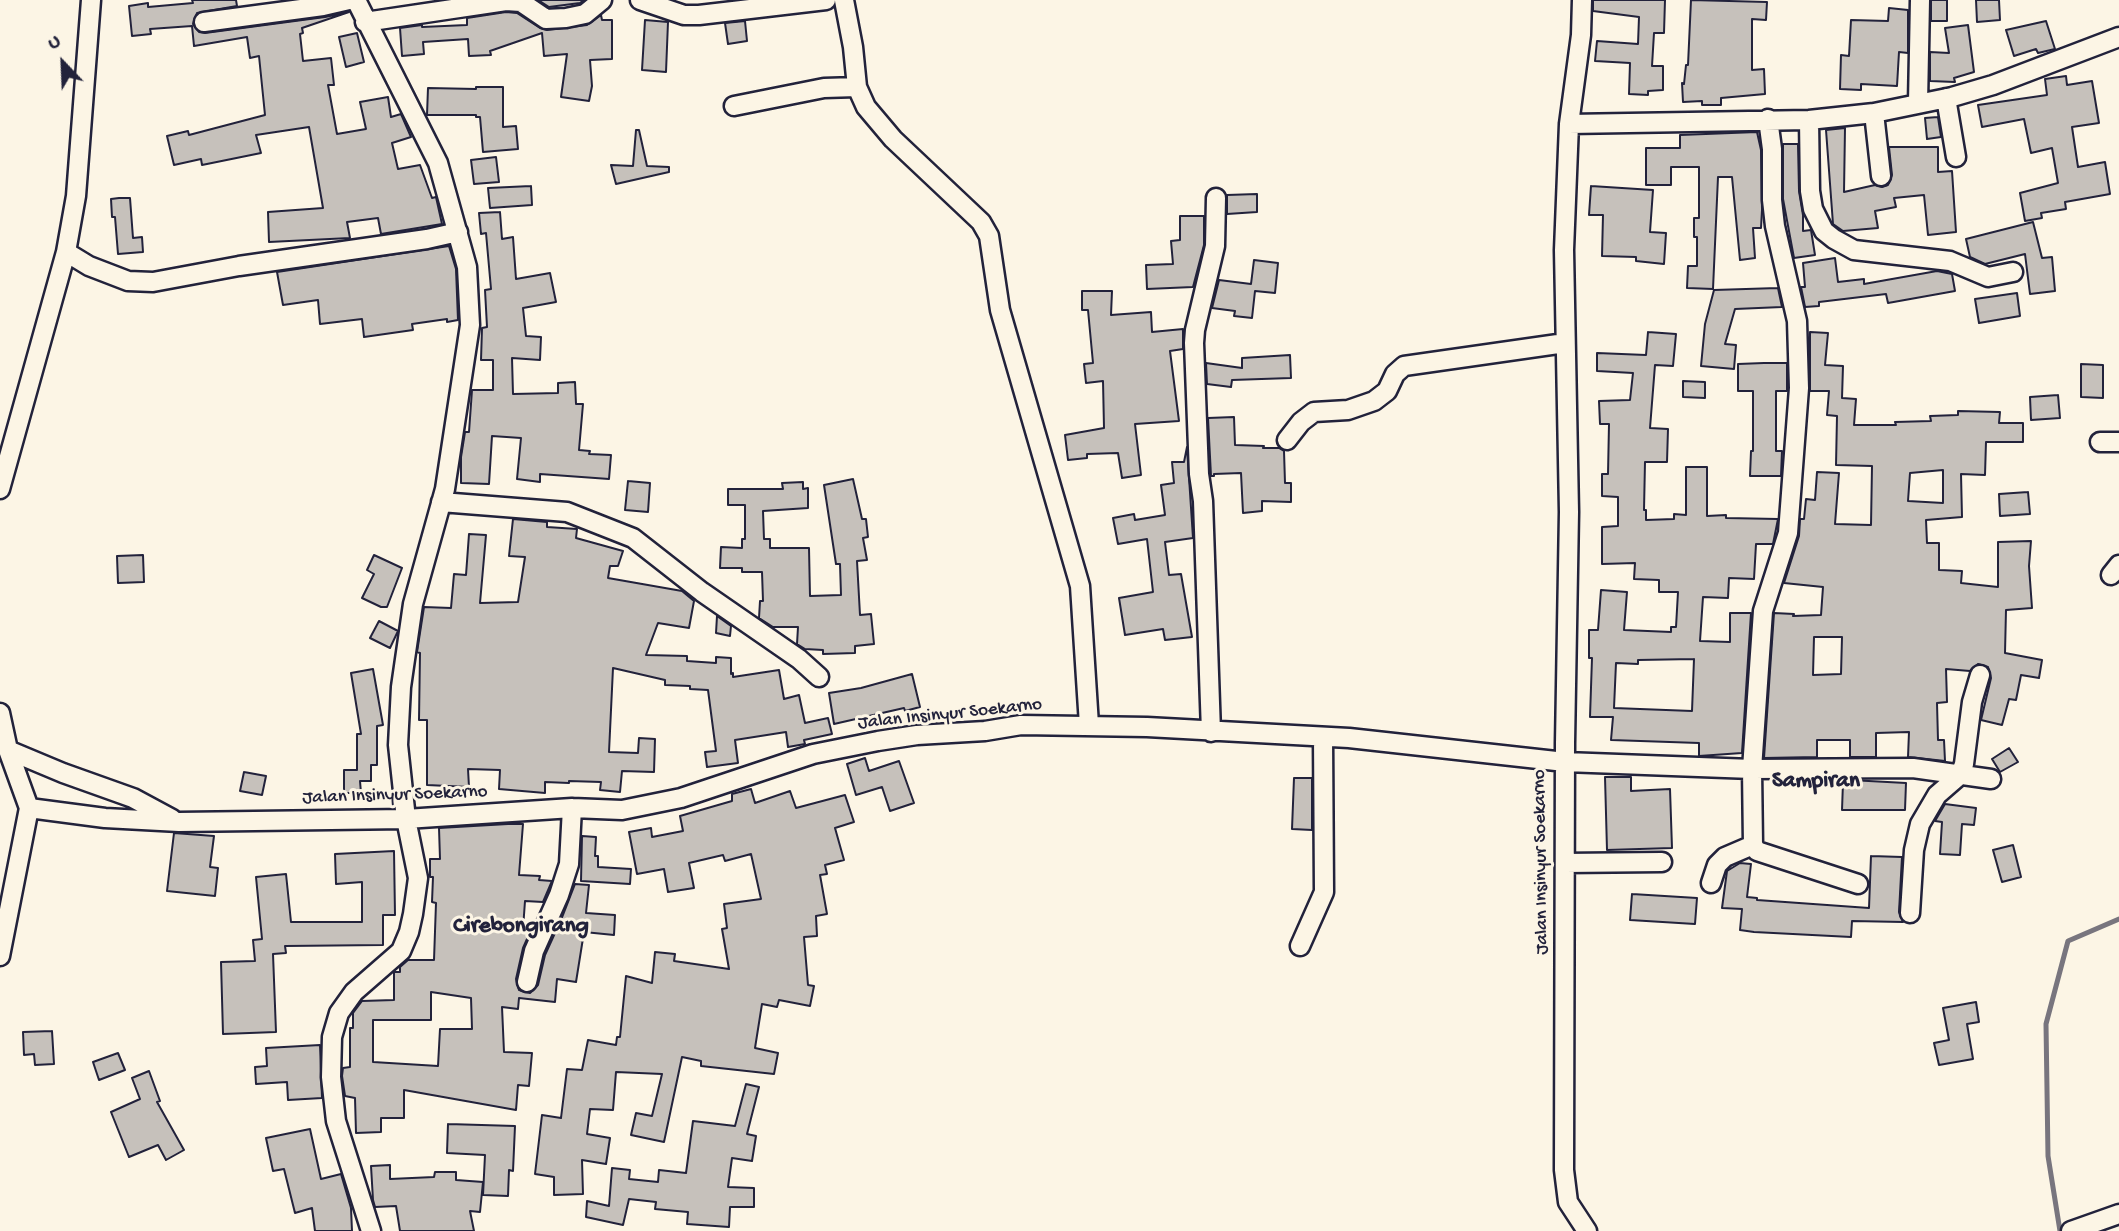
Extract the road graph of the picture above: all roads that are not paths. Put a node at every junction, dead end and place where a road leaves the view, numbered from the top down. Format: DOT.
graph roads {
  1 [pos="91,0"];
  2 [pos="349,0"];
  3 [pos="356,0"];
  4 [pos="602,0"];
  5 [pos="640,0"];
  6 [pos="826,0"];
  7 [pos="844,0"];
  8 [pos="1583,0"];
  9 [pos="1920,0"];
  10 [pos="204,22"];
  11 [pos="365,22"];
  12 [pos="2119,37"];
  13 [pos="857,87"];
  14 [pos="1946,98"];
  15 [pos="1918,103"];
  16 [pos="734,106"];
  17 [pos="1874,113"];
  18 [pos="1768,119"];
  19 [pos="1809,120"];
  20 [pos="1569,124"];
  21 [pos="1956,157"];
  22 [pos="1881,176"];
  23 [pos="1216,198"];
  24 [pos="458,232"];
  25 [pos="66,252"];
  26 [pos="2013,272"];
  27 [pos="1565,343"];
  28 [pos="1287,440"];
  29 [pos="2100,442"];
  30 [pos="2119,442"];
  31 [pos="0,489"];
  32 [pos="443,496"];
  33 [pos="1980,675"];
  34 [pos="819,677"];
  35 [pos="0,713"];
  36 [pos="1089,725"];
  37 [pos="1211,732"];
  38 [pos="1323,737"];
  39 [pos="16,754"];
  40 [pos="1565,761"];
  41 [pos="1752,769"];
  42 [pos="1960,775"];
  43 [pos="1991,779"];
  44 [pos="572,808"];
  45 [pos="34,810"];
  46 [pos="406,819"];
  47 [pos="179,822"];
  48 [pos="1752,845"];
  49 [pos="1662,862"];
  50 [pos="1565,863"];
  51 [pos="1711,883"];
  52 [pos="1858,884"];
  53 [pos="1910,913"];
  54 [pos="1300,946"];
  55 [pos="0,956"];
  56 [pos="527,982"];
  57 [pos="1568,1202"];
  58 [pos="2119,1214"];
  59 [pos="2076,1229"];
  60 [pos="371,1231"];
  61 [pos="1572,1231"];
  62 [pos="1587,1231"];
  1 -- 25 [label="street"];
  2 -- 10 [label="street"];
  3 -- 11 [label="street"];
  4 -- 11 [label="street"];
  5 -- 6 [label="street"];
  7 -- 13 [label="street"];
  8 -- 20 [label="street"];
  9 -- 15 [label="street"];
  11 -- 24 [label="street"];
  12 -- 14 [label="street"];
  13 -- 16 [label="street"];
  13 -- 36 [label="street"];
  14 -- 15 [label="street"];
  14 -- 21 [label="street"];
  15 -- 17 [label="street"];
  17 -- 19 [label="street"];
  17 -- 22 [label="street"];
  18 -- 19 [label="street"];
  18 -- 20 [label="street"];
  18 -- 41 [label="street"];
  19 -- 26 [label="street"];
  20 -- 27 [label="street"];
  23 -- 37 [label="street"];
  24 -- 25 [label="street"];
  24 -- 32 [label="street"];
  25 -- 31 [label="street"];
  27 -- 28 [label="street"];
  27 -- 40 [label="street"];
  29 -- 30 [label="street"];
  32 -- 34 [label="street"];
  32 -- 46 [label="street"];
  33 -- 42 [label="street"];
  35 -- 39 [label="street"];
  36 -- 37 [label="street, Jalan Insinyur Soekarno"];
  36 -- 44 [label="street, Jalan Insinyur Soekarno"];
  37 -- 38 [label="street, Jalan Insinyur Soekarno"];
  38 -- 40 [label="street, Jalan Insinyur Soekarno"];
  38 -- 54 [label="street"];
  39 -- 45 [label="street"];
  39 -- 47 [label="street, Jalan Insinyur Soekarno"];
  40 -- 41 [label="street"];
  40 -- 50 [label="street, Jalan Insinyur Soekarno"];
  41 -- 42 [label="street"];
  41 -- 48 [label="street"];
  42 -- 43 [label="street"];
  42 -- 53 [label="street"];
  44 -- 46 [label="street, Jalan Insinyur Soekarno"];
  44 -- 56 [label="street"];
  45 -- 47 [label="street"];
  45 -- 55 [label="street"];
  46 -- 47 [label="street, Jalan Insinyur Soekarno"];
  46 -- 60 [label="street"];
  48 -- 51 [label="street"];
  48 -- 52 [label="street"];
  49 -- 50 [label="street"];
  50 -- 57 [label="street, Jalan Insinyur Soekarno"];
  57 -- 61 [label="street"];
  57 -- 62 [label="street, Jalan Insinyur Soekarno"];
  58 -- 59 [label="street"];
}
